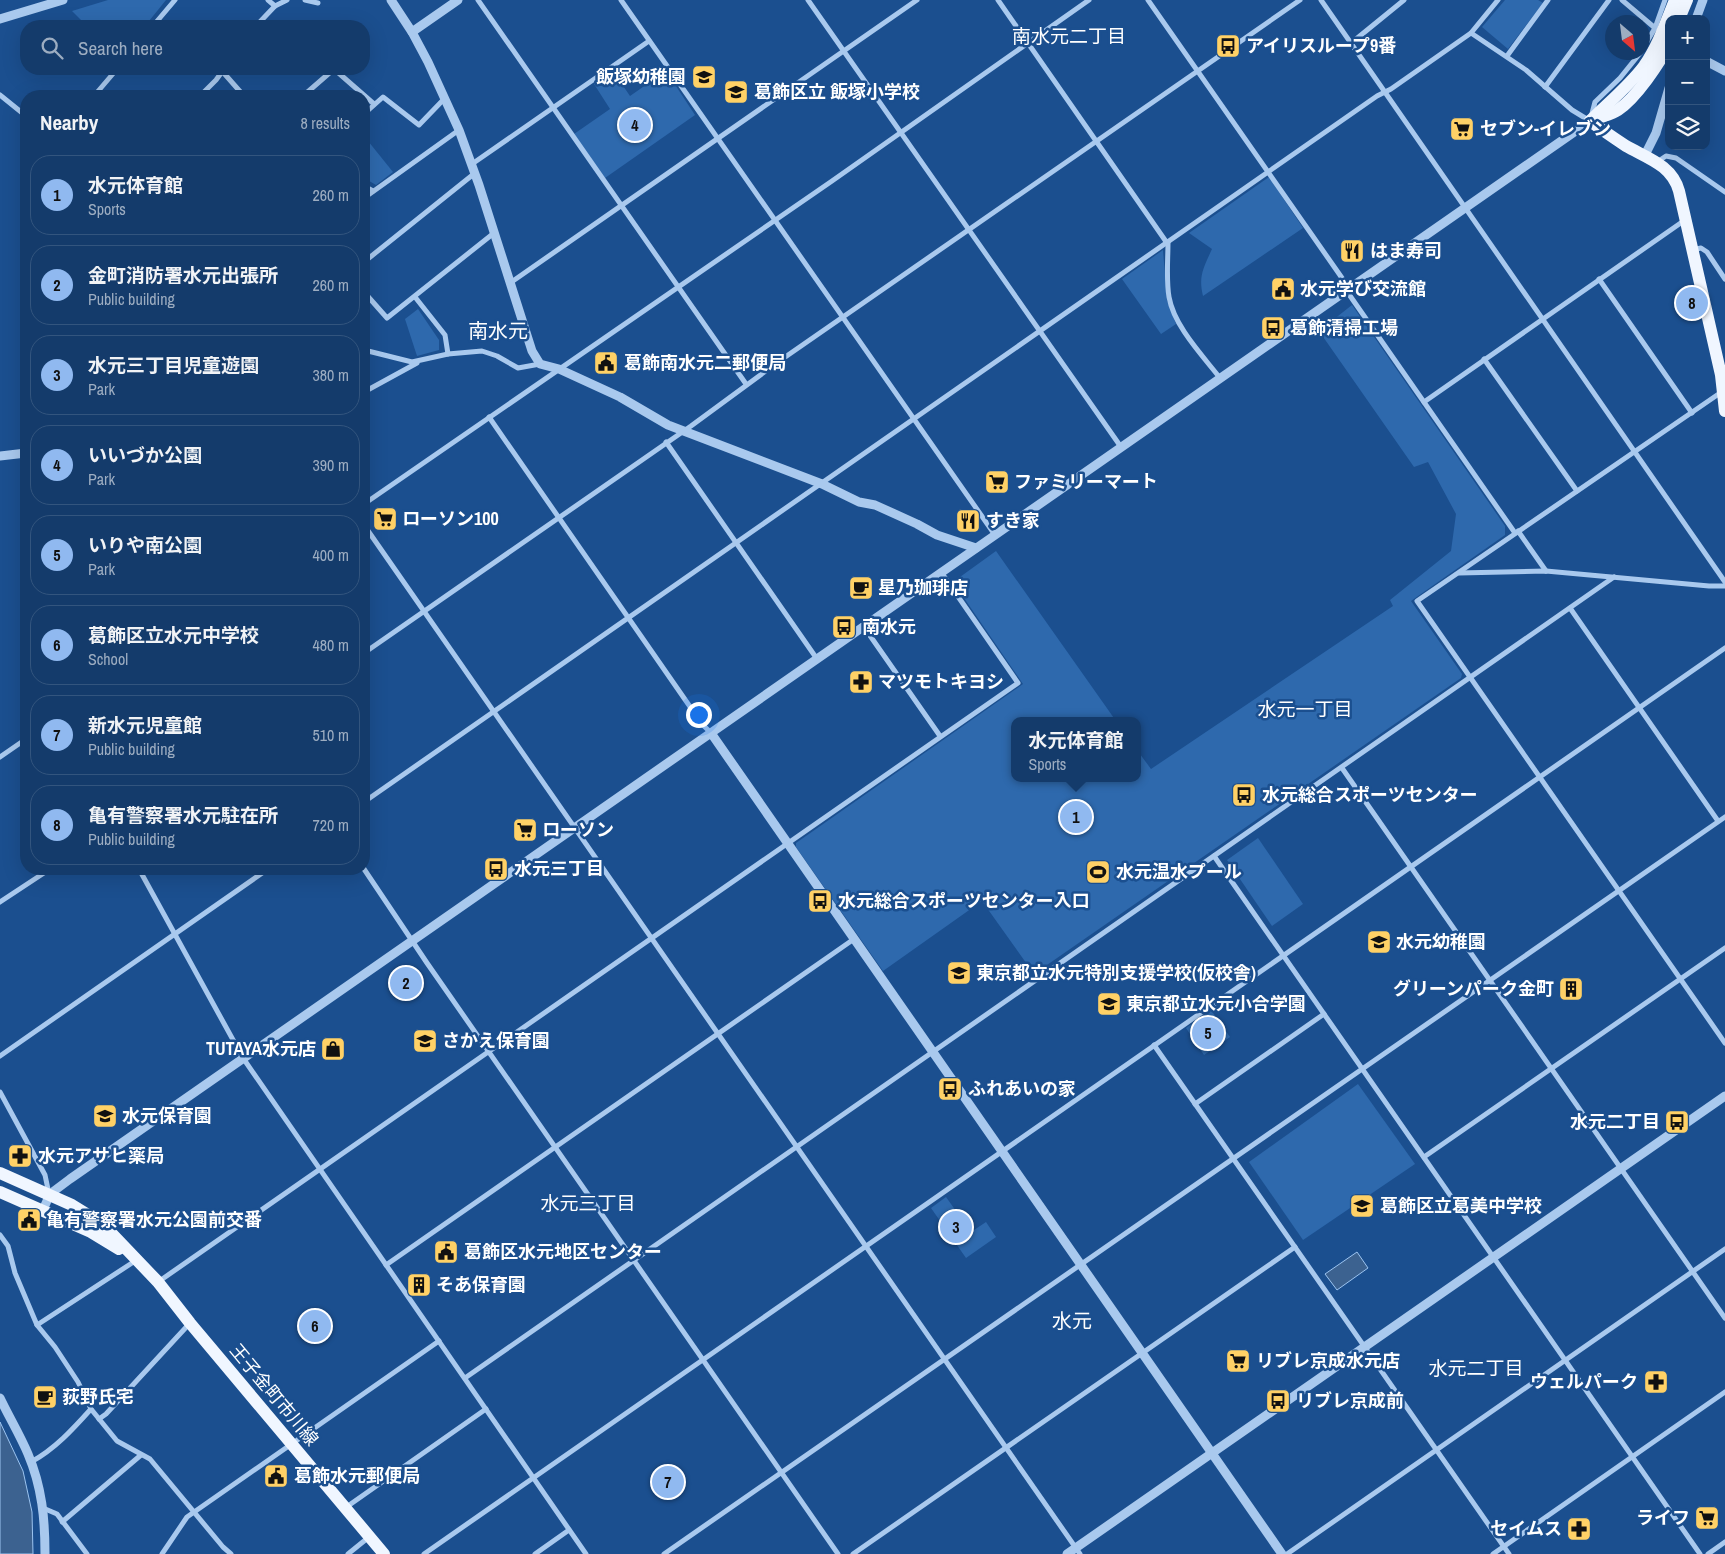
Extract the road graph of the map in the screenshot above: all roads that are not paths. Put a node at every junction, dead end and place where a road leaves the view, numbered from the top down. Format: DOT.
graph roads {
  1 [pos="63,0"];
  2 [pos="175,0"];
  3 [pos="268,0"];
  4 [pos="287,0"];
  5 [pos="305,0"];
  6 [pos="392,0"];
  7 [pos="458,0"];
  8 [pos="478,0"];
  9 [pos="621,0"];
  10 [pos="808,0"];
  11 [pos="917,0"];
  12 [pos="998,0"];
  13 [pos="1089,0"];
  14 [pos="1148,0"];
  15 [pos="1300,0"];
  16 [pos="1404,0"];
  17 [pos="1498,0"];
  18 [pos="1547,0"];
  19 [pos="1609,0"];
  20 [pos="1622,0"];
  21 [pos="1665,0"];
  22 [pos="1675,0"];
  23 [pos="1687,0"];
  24 [pos="1703,0"];
  25 [pos="1322,1"];
  26 [pos="318,3"];
  27 [pos="276,6"];
  28 [pos="1681,15"];
  29 [pos="1697,15"];
  30 [pos="0,20"];
  31 [pos="158,20"];
  32 [pos="262,20"];
  33 [pos="1658,30"];
  34 [pos="412,32"];
  35 [pos="1471,33"];
  36 [pos="1650,40"];
  37 [pos="649,41"];
  38 [pos="1028,43"];
  39 [pos="1350,44"];
  40 [pos="844,51"];
  41 [pos="1665,53"];
  42 [pos="1507,56"];
  43 [pos="1635,60"];
  44 [pos="1710,63"];
  45 [pos="1725,71"];
  46 [pos="1198,72"];
  47 [pos="112,75"];
  48 [pos="219,75"];
  49 [pos="227,75"];
  50 [pos="327,75"];
  51 [pos="341,75"];
  52 [pos="1545,87"];
  53 [pos="99,90"];
  54 [pos="205,90"];
  55 [pos="239,90"];
  56 [pos="310,90"];
  57 [pos="358,90"];
  58 [pos="1384,92"];
  59 [pos="0,95"];
  60 [pos="446,98"];
  61 [pos="370,100"];
  62 [pos="1665,102"];
  63 [pos="374,104"];
  64 [pos="553,107"];
  65 [pos="370,108"];
  66 [pos="20,111"];
  67 [pos="1590,121"];
  68 [pos="459,130"];
  69 [pos="900,132"];
  70 [pos="718,139"];
  71 [pos="1096,142"];
  72 [pos="1645,155"];
  73 [pos="1657,162"];
  74 [pos="473,169"];
  75 [pos="1268,173"];
  76 [pos="370,189"];
  77 [pos="373,191"];
  78 [pos="1725,192"];
  79 [pos="370,193"];
  80 [pos="621,206"];
  81 [pos="1464,207"];
  82 [pos="774,220"];
  83 [pos="1685,220"];
  84 [pos="969,231"];
  85 [pos="494,233"];
  86 [pos="1168,243"];
  87 [pos="1697,249"];
  88 [pos="370,257"];
  89 [pos="1599,279"];
  90 [pos="1725,279"];
  91 [pos="510,283"];
  92 [pos="678,288"];
  93 [pos="1346,290"];
  94 [pos="415,297"];
  95 [pos="370,298"];
  96 [pos="1542,318"];
  97 [pos="842,319"];
  98 [pos="1040,332"];
  99 [pos="370,352"];
  100 [pos="448,354"];
  101 [pos="424,359"];
  102 [pos="1484,359"];
  103 [pos="540,364"];
  104 [pos="559,369"];
  105 [pos="1220,378"];
  106 [pos="746,384"];
  107 [pos="370,389"];
  108 [pos="1724,390"];
  109 [pos="1424,402"];
  110 [pos="1725,411"];
  111 [pos="1692,413"];
  112 [pos="489,418"];
  113 [pos="913,419"];
  114 [pos="684,430"];
  115 [pos="666,442"];
  116 [pos="1121,447"];
  117 [pos="1634,452"];
  118 [pos="20,454"];
  119 [pos="0,456"];
  120 [pos="822,484"];
  121 [pos="1577,490"];
  122 [pos="370,500"];
  123 [pos="558,517"];
  124 [pos="1517,532"];
  125 [pos="370,534"];
  126 [pos="994,535"];
  127 [pos="736,543"];
  128 [pos="976,548"];
  129 [pos="1546,571"];
  130 [pos="941,572"];
  131 [pos="1460,573"];
  132 [pos="1614,577"];
  133 [pos="1725,584"];
  134 [pos="1570,608"];
  135 [pos="424,611"];
  136 [pos="628,618"];
  137 [pos="864,626"];
  138 [pos="370,648"];
  139 [pos="1725,648"];
  140 [pos="817,659"];
  141 [pos="1470,678"];
  142 [pos="1638,707"];
  143 [pos="493,712"];
  144 [pos="710,734"];
  145 [pos="940,736"];
  146 [pos="20,743"];
  147 [pos="0,757"];
  148 [pos="1342,768"];
  149 [pos="1540,776"];
  150 [pos="370,798"];
  151 [pos="1725,816"];
  152 [pos="1718,822"];
  153 [pos="574,828"];
  154 [pos="787,843"];
  155 [pos="1214,856"];
  156 [pos="1412,866"];
  157 [pos="41,875"];
  158 [pos="142,875"];
  159 [pos="259,875"];
  160 [pos="368,875"];
  161 [pos="1619,891"];
  162 [pos="0,902"];
  163 [pos="175,934"];
  164 [pos="651,938"];
  165 [pos="854,939"];
  166 [pos="413,940"];
  167 [pos="1725,948"];
  168 [pos="1284,955"];
  169 [pos="1490,979"];
  170 [pos="1680,979"];
  171 [pos="1324,1014"];
  172 [pos="718,1034"];
  173 [pos="1725,1043"];
  174 [pos="1154,1045"];
  175 [pos="489,1051"];
  176 [pos="933,1052"];
  177 [pos="0,1056"];
  178 [pos="243,1058"];
  179 [pos="1362,1068"];
  180 [pos="1552,1068"];
  181 [pos="0,1092"];
  182 [pos="1725,1096"];
  183 [pos="1195,1104"];
  184 [pos="556,1147"];
  185 [pos="796,1147"];
  186 [pos="1002,1152"];
  187 [pos="1424,1157"];
  188 [pos="1233,1159"];
  189 [pos="1622,1168"];
  190 [pos="319,1169"];
  191 [pos="0,1173"];
  192 [pos="0,1192"];
  193 [pos="50,1194"];
  194 [pos="43,1210"];
  195 [pos="0,1235"];
  196 [pos="865,1246"];
  197 [pos="1295,1247"];
  198 [pos="1725,1249"];
  199 [pos="1493,1257"];
  200 [pos="136,1260"];
  201 [pos="633,1260"];
  202 [pos="386,1265"];
  203 [pos="1080,1265"];
  204 [pos="1693,1272"];
  205 [pos="158,1282"];
  206 [pos="1725,1318"];
  207 [pos="190,1323"];
  208 [pos="38,1325"];
  209 [pos="439,1341"];
  210 [pos="1365,1346"];
  211 [pos="1142,1354"];
  212 [pos="702,1359"];
  213 [pos="944,1359"];
  214 [pos="1565,1360"];
  215 [pos="464,1378"];
  216 [pos="1725,1392"];
  217 [pos="0,1398"];
  218 [pos="91,1409"];
  219 [pos="486,1409"];
  220 [pos="100,1418"];
  221 [pos="292,1444"];
  222 [pos="1006,1448"];
  223 [pos="1436,1450"];
  224 [pos="1212,1453"];
  225 [pos="141,1455"];
  226 [pos="1633,1457"];
  227 [pos="31,1462"];
  228 [pos="782,1473"];
  229 [pos="533,1477"];
  230 [pos="43,1508"];
  231 [pos="345,1508"];
  232 [pos="195,1512"];
  233 [pos="62,1522"];
  234 [pos="569,1530"];
  235 [pos="369,1537"];
  236 [pos="1725,1542"];
  237 [pos="1504,1547"];
  238 [pos="1078,1551"];
  239 [pos="45,1554"];
  240 [pos="87,1554"];
  241 [pos="162,1554"];
  242 [pos="231,1554"];
  243 [pos="348,1554"];
  244 [pos="384,1554"];
  245 [pos="424,1554"];
  246 [pos="535,1554"];
  247 [pos="586,1554"];
  248 [pos="664,1554"];
  249 [pos="838,1554"];
  250 [pos="853,1554"];
  251 [pos="1067,1554"];
  252 [pos="1282,1554"];
  253 [pos="1287,1554"];
  254 [pos="1494,1554"];
  255 [pos="1509,1554"];
  256 [pos="1700,1554"];
  257 [pos="1708,1554"];
  1 -- 30 [label="street"];
  2 -- 31 [label="street"];
  3 -- 27 [label="street"];
  4 -- 27 [label="street"];
  5 -- 26 [label="street"];
  6 -- 34 [label="street"];
  7 -- 34 [label="street"];
  8 -- 64 [label="street"];
  9 -- 37 [label="street"];
  10 -- 40 [label="street"];
  11 -- 40 [label="street"];
  12 -- 38 [label="street"];
  13 -- 38 [label="street"];
  14 -- 46 [label="street"];
  15 -- 46 [label="street"];
  16 -- 39 [label="street"];
  17 -- 35 [label="street"];
  18 -- 42 [label="street"];
  19 -- 52 [label="street"];
  20 -- 33 [label="street"];
  21 -- 33 [label="street"];
  22 -- 33 [label="main road"];
  23 -- 28 [label="main road"];
  24 -- 29 [label="street"];
  25 -- 39 [label="street"];
  27 -- 32 [label="street"];
  33 -- 36 [label="street"];
  33 -- 67 [label="main road"];
  34 -- 60 [label="street"];
  35 -- 42 [label="street"];
  35 -- 58 [label="street"];
  37 -- 64 [label="street"];
  37 -- 70 [label="street"];
  38 -- 69 [label="street"];
  38 -- 71 [label="street"];
  39 -- 58 [label="street"];
  40 -- 69 [label="street"];
  40 -- 70 [label="street"];
  41 -- 67 [label="main road"];
  42 -- 52 [label="street"];
  43 -- 67 [label="street"];
  44 -- 45 [label="street"];
  46 -- 71 [label="street"];
  46 -- 75 [label="street"];
  47 -- 53 [label="street"];
  48 -- 54 [label="street"];
  49 -- 55 [label="street"];
  50 -- 56 [label="street"];
  51 -- 57 [label="street"];
  52 -- 67 [label="street"];
  58 -- 75 [label="street"];
  58 -- 81 [label="street"];
  59 -- 66 [label="street"];
  60 -- 63 [label="street"];
  60 -- 68 [label="street"];
  61 -- 63 [label="street"];
  62 -- 72 [label="street"];
  63 -- 65 [label="street"];
  64 -- 74 [label="street"];
  64 -- 80 [label="street"];
  67 -- 72 [label="main road"];
  67 -- 81 [label="street"];
  68 -- 74 [label="street"];
  68 -- 77 [label="street"];
  69 -- 82 [label="street"];
  69 -- 84 [label="street"];
  70 -- 80 [label="street"];
  70 -- 82 [label="street"];
  71 -- 84 [label="street"];
  71 -- 86 [label="street"];
  72 -- 73 [label="main road"];
  73 -- 78 [label="street"];
  73 -- 83 [label="main road"];
  74 -- 85 [label="street"];
  74 -- 88 [label="street"];
  75 -- 86 [label="street"];
  75 -- 93 [label="street"];
  76 -- 77 [label="street"];
  77 -- 79 [label="street"];
  80 -- 91 [label="street"];
  80 -- 92 [label="street"];
  81 -- 93 [label="street"];
  81 -- 96 [label="street"];
  82 -- 92 [label="street"];
  82 -- 97 [label="street"];
  83 -- 87 [label="main road"];
  83 -- 89 [label="street"];
  84 -- 97 [label="street"];
  84 -- 98 [label="street"];
  85 -- 91 [label="street"];
  85 -- 94 [label="street"];
  86 -- 98 [label="street"];
  86 -- 105 [label="street"];
  87 -- 90 [label="street"];
  87 -- 108 [label="main road"];
  89 -- 96 [label="street"];
  89 -- 111 [label="street"];
  91 -- 103 [label="street"];
  92 -- 104 [label="street"];
  92 -- 106 [label="street"];
  93 -- 105 [label="street"];
  93 -- 109 [label="street"];
  94 -- 95 [label="street"];
  94 -- 100 [label="street"];
  96 -- 102 [label="street"];
  96 -- 117 [label="street"];
  97 -- 106 [label="street"];
  97 -- 113 [label="street"];
  98 -- 113 [label="street"];
  98 -- 116 [label="street"];
  99 -- 101 [label="street"];
  100 -- 101 [label="street"];
  100 -- 103 [label="street"];
  101 -- 107 [label="street"];
  102 -- 109 [label="street"];
  102 -- 121 [label="street"];
  103 -- 104 [label="street"];
  104 -- 112 [label="street"];
  104 -- 114 [label="street"];
  105 -- 116 [label="street"];
  106 -- 114 [label="street"];
  108 -- 110 [label="main road"];
  108 -- 111 [label="street"];
  109 -- 124 [label="street"];
  111 -- 117 [label="street"];
  112 -- 122 [label="street"];
  112 -- 123 [label="street"];
  113 -- 120 [label="street"];
  113 -- 126 [label="street"];
  114 -- 115 [label="street"];
  114 -- 120 [label="street"];
  115 -- 123 [label="street"];
  115 -- 127 [label="street"];
  116 -- 126 [label="street"];
  117 -- 121 [label="street"];
  117 -- 133 [label="street"];
  118 -- 119 [label="street"];
  120 -- 127 [label="street"];
  120 -- 128 [label="street"];
  121 -- 124 [label="street"];
  123 -- 135 [label="street"];
  123 -- 136 [label="street"];
  124 -- 129 [label="street"];
  124 -- 131 [label="street"];
  125 -- 135 [label="street"];
  126 -- 128 [label="street"];
  127 -- 136 [label="street"];
  127 -- 140 [label="street"];
  128 -- 130 [label="street"];
  129 -- 131 [label="street"];
  129 -- 132 [label="street"];
  130 -- 137 [label="street"];
  130 -- 145 [label="street"];
  131 -- 141 [label="street"];
  132 -- 133 [label="street"];
  132 -- 134 [label="street"];
  134 -- 141 [label="street"];
  134 -- 142 [label="street"];
  135 -- 138 [label="street"];
  135 -- 143 [label="street"];
  136 -- 143 [label="street"];
  136 -- 144 [label="street"];
  137 -- 140 [label="street"];
  137 -- 145 [label="street"];
  139 -- 142 [label="street"];
  140 -- 144 [label="street"];
  141 -- 148 [label="street"];
  141 -- 149 [label="street"];
  142 -- 149 [label="street"];
  142 -- 152 [label="street"];
  143 -- 150 [label="street"];
  143 -- 153 [label="street"];
  144 -- 153 [label="street"];
  144 -- 154 [label="street"];
  145 -- 154 [label="street"];
  146 -- 147 [label="street"];
  148 -- 155 [label="street"];
  148 -- 156 [label="street"];
  149 -- 156 [label="street"];
  149 -- 161 [label="street"];
  151 -- 152 [label="street"];
  152 -- 161 [label="street"];
  153 -- 164 [label="street"];
  153 -- 166 [label="street"];
  154 -- 164 [label="street"];
  154 -- 165 [label="street"];
  155 -- 168 [label="street"];
  155 -- 176 [label="street"];
  156 -- 168 [label="street"];
  156 -- 169 [label="street"];
  157 -- 162 [label="street"];
  158 -- 163 [label="street"];
  159 -- 163 [label="street"];
  160 -- 166 [label="street"];
  161 -- 169 [label="street"];
  161 -- 170 [label="street"];
  163 -- 177 [label="street"];
  163 -- 178 [label="street"];
  164 -- 172 [label="street"];
  164 -- 175 [label="street"];
  165 -- 172 [label="street"];
  165 -- 176 [label="street"];
  166 -- 175 [label="street"];
  166 -- 178 [label="street"];
  167 -- 170 [label="street"];
  168 -- 171 [label="street"];
  168 -- 174 [label="street"];
  169 -- 179 [label="street"];
  169 -- 180 [label="street"];
  170 -- 173 [label="street"];
  170 -- 180 [label="street"];
  171 -- 179 [label="street"];
  171 -- 183 [label="street"];
  172 -- 184 [label="street"];
  172 -- 185 [label="street"];
  174 -- 183 [label="street"];
  174 -- 186 [label="street"];
  175 -- 184 [label="street"];
  175 -- 190 [label="street"];
  176 -- 185 [label="street"];
  176 -- 186 [label="street"];
  178 -- 190 [label="street"];
  178 -- 193 [label="street"];
  179 -- 187 [label="street"];
  179 -- 188 [label="street"];
  180 -- 187 [label="street"];
  180 -- 189 [label="street"];
  181 -- 193 [label="street"];
  182 -- 189 [label="street"];
  183 -- 188 [label="street"];
  184 -- 201 [label="street"];
  184 -- 202 [label="street"];
  185 -- 196 [label="street"];
  185 -- 201 [label="street"];
  186 -- 196 [label="street"];
  186 -- 203 [label="street"];
  187 -- 199 [label="street"];
  188 -- 197 [label="street"];
  188 -- 203 [label="street"];
  189 -- 199 [label="street"];
  189 -- 204 [label="street"];
  190 -- 202 [label="street"];
  190 -- 205 [label="street"];
  191 -- 193 [label="main road, 王子金町市川線"];
  192 -- 194 [label="main road, 王子金町市川線"];
  193 -- 194 [label="street"];
  193 -- 200 [label="main road, 王子金町市川線"];
  194 -- 200 [label="main road, 王子金町市川線"];
  195 -- 208 [label="street"];
  196 -- 212 [label="street"];
  196 -- 213 [label="street"];
  197 -- 210 [label="street"];
  197 -- 211 [label="street"];
  198 -- 204 [label="street"];
  199 -- 210 [label="street"];
  199 -- 214 [label="street"];
  200 -- 205 [label="main road, 王子金町市川線"];
  200 -- 208 [label="street"];
  201 -- 212 [label="street"];
  201 -- 215 [label="street"];
  202 -- 209 [label="street"];
  203 -- 211 [label="street"];
  203 -- 213 [label="street"];
  204 -- 206 [label="street"];
  204 -- 214 [label="street"];
  205 -- 207 [label="main road, 王子金町市川線"];
  207 -- 220 [label="street"];
  207 -- 221 [label="main road, 王子金町市川線"];
  208 -- 218 [label="street"];
  209 -- 215 [label="street"];
  209 -- 221 [label="street"];
  210 -- 223 [label="street"];
  210 -- 224 [label="street"];
  211 -- 222 [label="street"];
  211 -- 224 [label="street"];
  212 -- 228 [label="street"];
  212 -- 229 [label="street"];
  213 -- 222 [label="street"];
  213 -- 228 [label="street"];
  214 -- 223 [label="street"];
  214 -- 226 [label="street"];
  215 -- 219 [label="street"];
  216 -- 226 [label="street"];
  217 -- 227 [label="street"];
  218 -- 220 [label="street"];
  218 -- 227 [label="street"];
  219 -- 229 [label="street"];
  219 -- 231 [label="street"];
  220 -- 225 [label="street"];
  221 -- 231 [label="main road, 王子金町市川線"];
  221 -- 232 [label="street"];
  222 -- 238 [label="street"];
  222 -- 250 [label="street"];
  223 -- 237 [label="street"];
  223 -- 253 [label="street"];
  224 -- 238 [label="street"];
  224 -- 252 [label="street"];
  225 -- 232 [label="street"];
  225 -- 233 [label="street"];
  226 -- 237 [label="street"];
  226 -- 256 [label="street"];
  227 -- 230 [label="street"];
  228 -- 248 [label="street"];
  228 -- 249 [label="street"];
  229 -- 234 [label="street"];
  229 -- 245 [label="street"];
  230 -- 233 [label="street"];
  230 -- 239 [label="street"];
  231 -- 235 [label="main road, 王子金町市川線"];
  232 -- 241 [label="street"];
  232 -- 242 [label="street"];
  233 -- 240 [label="street"];
  234 -- 246 [label="street"];
  234 -- 247 [label="street"];
  235 -- 243 [label="street"];
  235 -- 244 [label="main road, 王子金町市川線"];
  236 -- 257 [label="street"];
  237 -- 254 [label="street"];
  237 -- 255 [label="street"];
  238 -- 251 [label="street"];
}
